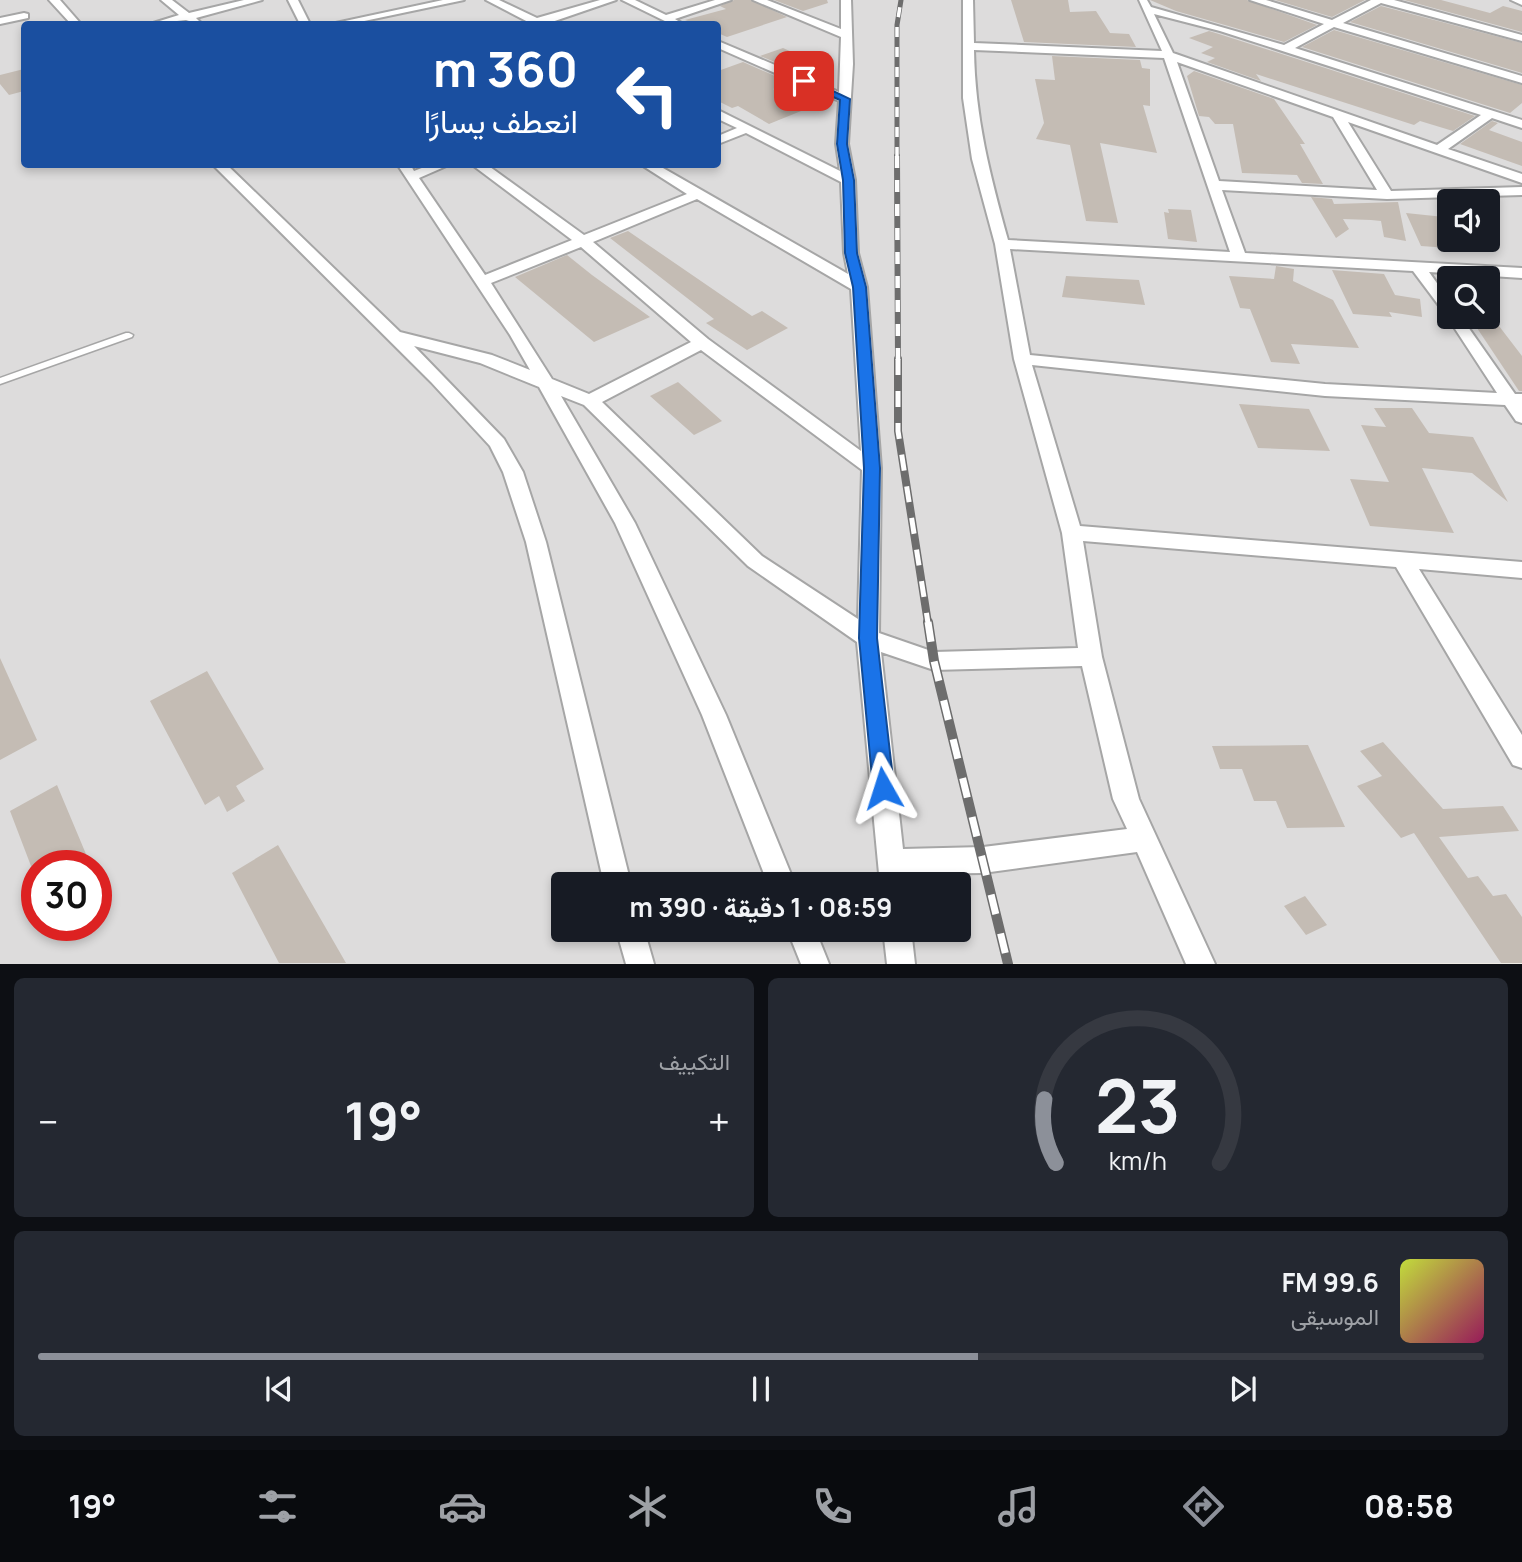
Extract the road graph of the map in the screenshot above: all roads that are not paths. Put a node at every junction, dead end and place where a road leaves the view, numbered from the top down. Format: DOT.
graph roads {
  1 [pos="54,0"];
  2 [pos="166,0"];
  3 [pos="257,0"];
  4 [pos="293,0"];
  5 [pos="460,0"];
  6 [pos="491,0"];
  7 [pos="611,0"];
  8 [pos="627,0"];
  9 [pos="726,0"];
  10 [pos="758,0"];
  11 [pos="845,0"];
  12 [pos="968,0"];
  13 [pos="1255,0"];
  14 [pos="1381,0"];
  15 [pos="1516,0"];
  16 [pos="1522,2"];
  17 [pos="1145,4"];
  18 [pos="23,16"];
  19 [pos="388,16"];
  20 [pos="188,17"];
  21 [pos="666,18"];
  22 [pos="0,21"];
  23 [pos="73,21"];
  24 [pos="169,21"];
  25 [pos="194,21"];
  26 [pos="304,21"];
  27 [pos="356,21"];
  28 [pos="397,21"];
  29 [pos="534,21"];
  30 [pos="544,21"];
  31 [pos="672,21"];
  32 [pos="1334,24"];
  33 [pos="844,34"];
  34 [pos="1522,38"];
  35 [pos="969,46"];
  36 [pos="721,47"];
  37 [pos="1286,48"];
  38 [pos="1169,55"];
  39 [pos="1522,80"];
  40 [pos="845,99"];
  41 [pos="1336,112"];
  42 [pos="1490,114"];
  43 [pos="721,116"];
  44 [pos="1522,124"];
  45 [pos="746,129"];
  46 [pos="721,139"];
  47 [pos="1436,151"];
  48 [pos="222,168"];
  49 [pos="482,168"];
  50 [pos="656,168"];
  51 [pos="407,171"];
  52 [pos="1522,179"];
  53 [pos="848,180"];
  54 [pos="1214,185"];
  55 [pos="1522,191"];
  56 [pos="696,195"];
  57 [pos="1387,195"];
  58 [pos="585,243"];
  59 [pos="1002,244"];
  60 [pos="1238,256"];
  61 [pos="1418,267"];
  62 [pos="1522,273"];
  63 [pos="481,282"];
  64 [pos="859,287"];
  65 [pos="1437,294"];
  66 [pos="1462,329"];
  67 [pos="129,335"];
  68 [pos="394,336"];
  69 [pos="702,343"];
  70 [pos="1022,359"];
  71 [pos="0,381"];
  72 [pos="547,386"];
  73 [pos="1517,400"];
  74 [pos="590,401"];
  75 [pos="1522,417"];
  76 [pos="872,468"];
  77 [pos="1072,533"];
  78 [pos="1403,561"];
  79 [pos="1522,570"];
  80 [pos="868,638"];
  81 [pos="1091,657"];
  82 [pos="1522,757"];
  83 [pos="1144,839"];
  84 [pos="615,872"];
  85 [pos="777,872"];
  86 [pos="892,872"];
  87 [pos="899,872"];
  88 [pos="634,942"];
  89 [pos="806,942"];
  90 [pos="899,942"];
  91 [pos="640,964"];
  92 [pos="815,964"];
  93 [pos="901,964"];
  94 [pos="1201,964"];
  1 -- 23 [label="street"];
  2 -- 20 [label="street"];
  3 -- 20 [label="street"];
  4 -- 26 [label="street"];
  5 -- 19 [label="street"];
  6 -- 29 [label="street"];
  7 -- 30 [label="street"];
  8 -- 21 [label="street"];
  9 -- 21 [label="street"];
  10 -- 33 [label="street"];
  11 -- 33 [label="street"];
  12 -- 35 [label="street"];
  13 -- 32 [label="street"];
  14 -- 32 [label="street"];
  14 -- 34 [label="street"];
  15 -- 16 [label="street"];
  17 -- 37 [label="street"];
  17 -- 38 [label="street"];
  18 -- 22 [label="street"];
  19 -- 27 [label="street"];
  19 -- 28 [label="street"];
  20 -- 24 [label="street"];
  20 -- 25 [label="street"];
  21 -- 31 [label="street"];
  32 -- 37 [label="street"];
  32 -- 39 [label="street"];
  33 -- 40 [label="street"];
  35 -- 38 [label="street"];
  35 -- 59 [label="street"];
  36 -- 40 [label="street"];
  37 -- 42 [label="street"];
  38 -- 41 [label="street"];
  38 -- 54 [label="street"];
  40 -- 53 [label="street"];
  41 -- 47 [label="street"];
  41 -- 57 [label="street"];
  42 -- 44 [label="street"];
  42 -- 47 [label="street"];
  43 -- 45 [label="street"];
  45 -- 46 [label="street"];
  45 -- 53 [label="street"];
  47 -- 52 [label="street"];
  48 -- 68 [label="street"];
  49 -- 58 [label="street"];
  50 -- 56 [label="street"];
  51 -- 63 [label="street"];
  53 -- 64 [label="street"];
  54 -- 57 [label="street"];
  54 -- 60 [label="street"];
  55 -- 57 [label="street"];
  56 -- 58 [label="street"];
  56 -- 64 [label="street"];
  58 -- 63 [label="street"];
  58 -- 69 [label="street"];
  59 -- 60 [label="street"];
  59 -- 70 [label="street"];
  60 -- 61 [label="street"];
  61 -- 62 [label="street"];
  61 -- 65 [label="street"];
  63 -- 72 [label="street"];
  64 -- 76 [label="street"];
  66 -- 73 [label="street"];
  67 -- 71 [label="lane"];
  68 -- 72 [label="street"];
  68 -- 84 [label="street"];
  69 -- 74 [label="street"];
  69 -- 76 [label="street"];
  70 -- 73 [label="street"];
  70 -- 77 [label="street"];
  72 -- 74 [label="street"];
  72 -- 85 [label="street"];
  73 -- 75 [label="street"];
  74 -- 80 [label="street"];
  76 -- 80 [label="street"];
  77 -- 78 [label="street"];
  77 -- 81 [label="street"];
  78 -- 79 [label="street"];
  78 -- 82 [label="street"];
  80 -- 81 [label="street"];
  80 -- 86 [label="street"];
  81 -- 83 [label="street"];
  83 -- 87 [label="street"];
  83 -- 94 [label="street"];
  88 -- 91 [label="street"];
  89 -- 92 [label="street"];
  90 -- 93 [label="street"];
}
